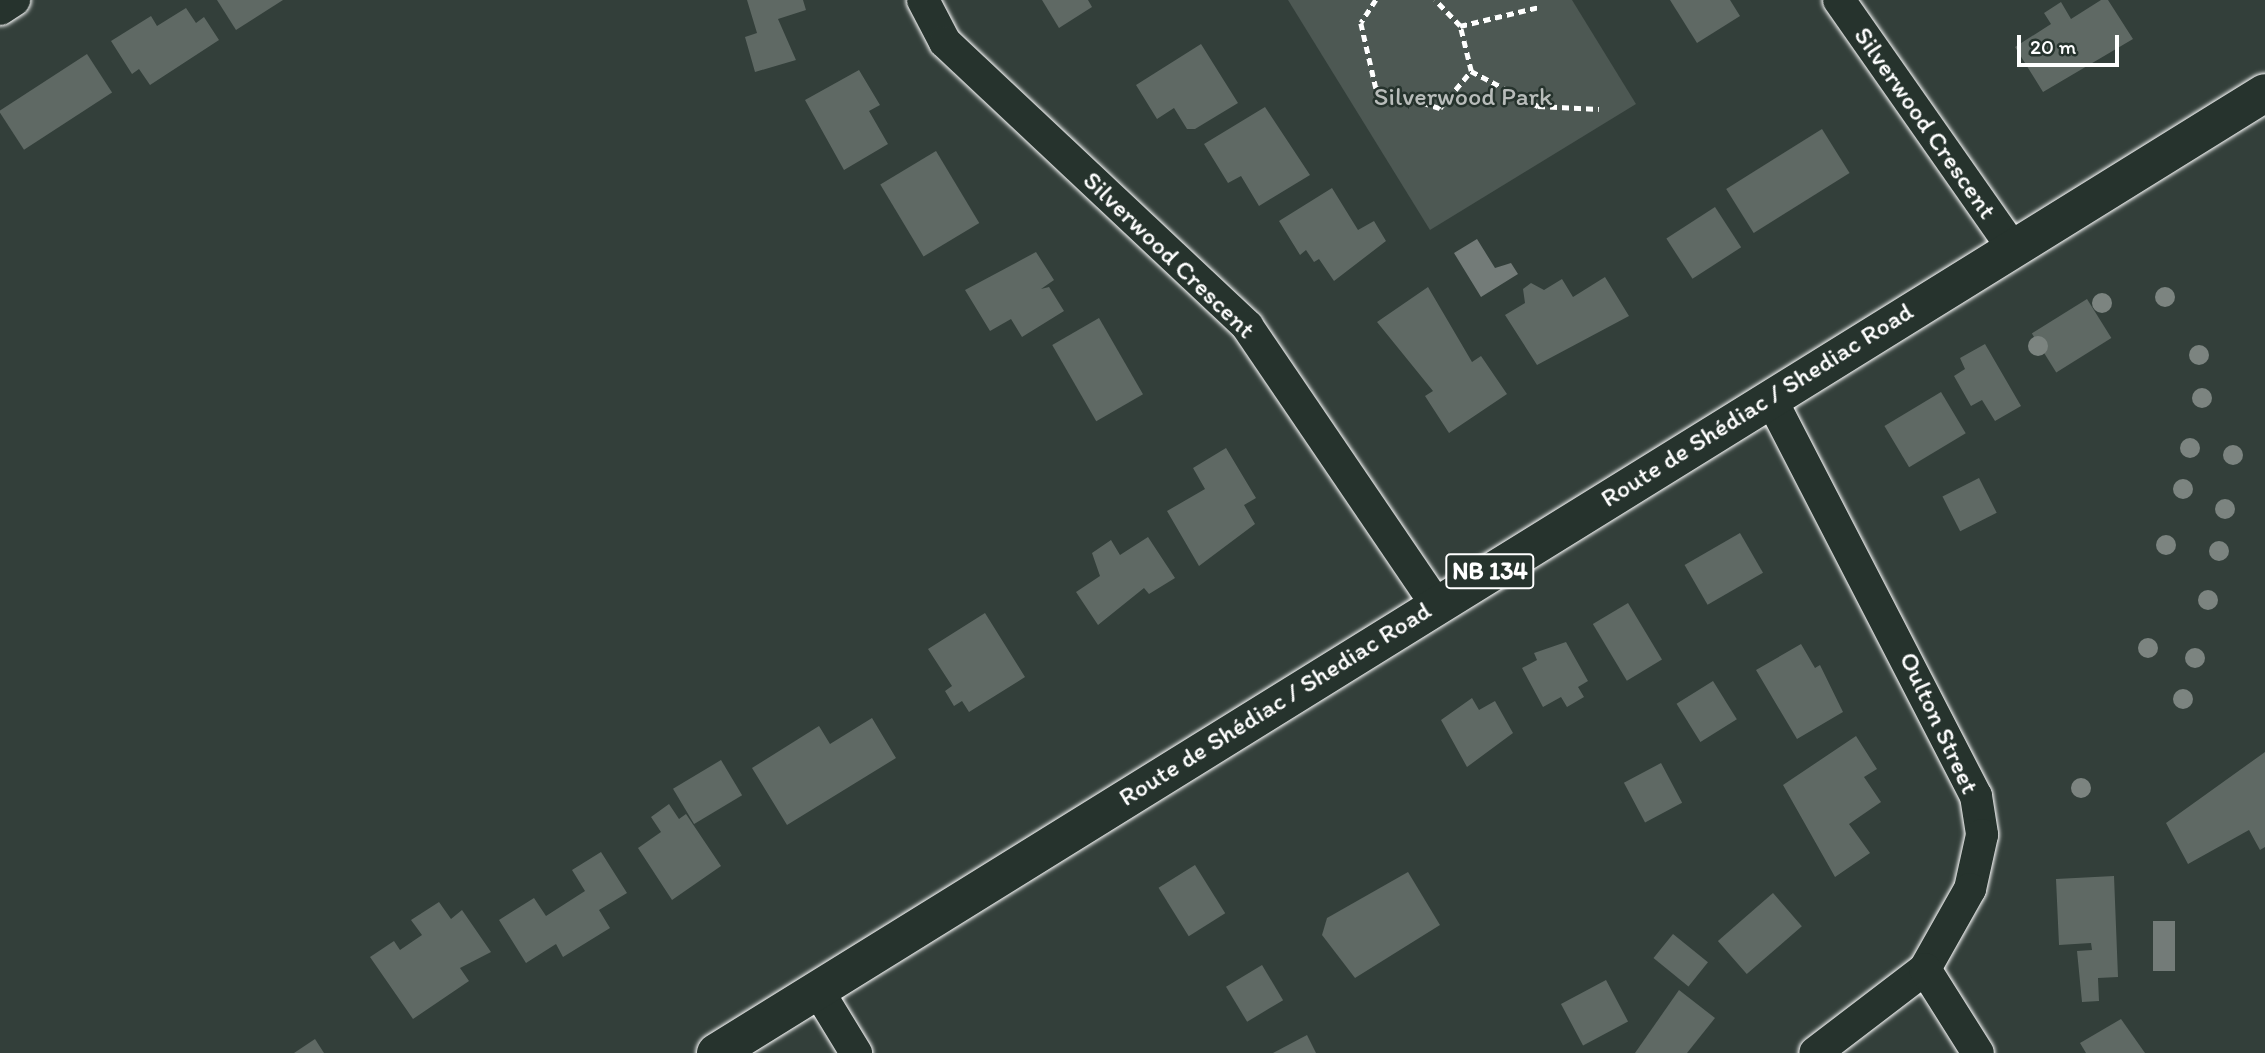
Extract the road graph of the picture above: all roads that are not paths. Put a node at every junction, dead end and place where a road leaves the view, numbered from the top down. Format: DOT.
graph roads {
  1 [pos="14,0"];
  2 [pos="923,0"];
  3 [pos="1839,0"];
  4 [pos="0,9"];
  5 [pos="2265,93"];
  6 [pos="2011,246"];
  7 [pos="1771,399"];
  8 [pos="1436,604"];
  9 [pos="1925,968"];
  10 [pos="817,989"];
  11 [pos="716,1053"];
  12 [pos="856,1053"];
  13 [pos="1815,1053"];
  14 [pos="1978,1053"];
  1 -- 4 [label="street"];
  2 -- 8 [label="street, Silverwood Crescent"];
  3 -- 6 [label="street, Silverwood Crescent"];
  5 -- 6 [label="main road, Route de Shédiac / Shediac Road / NB 134"];
  6 -- 7 [label="main road, Route de Shédiac / Shediac Road / NB 134"];
  7 -- 8 [label="main road, Route de Shédiac / Shediac Road / NB 134"];
  7 -- 9 [label="street, Oulton Street"];
  8 -- 10 [label="main road, Route de Shédiac / Shediac Road / NB 134"];
  9 -- 13 [label="street, Oulton Street"];
  9 -- 14 [label="street"];
  10 -- 11 [label="main road, Route de Shédiac / Shediac Road / NB 134"];
  10 -- 12 [label="street"];
}
